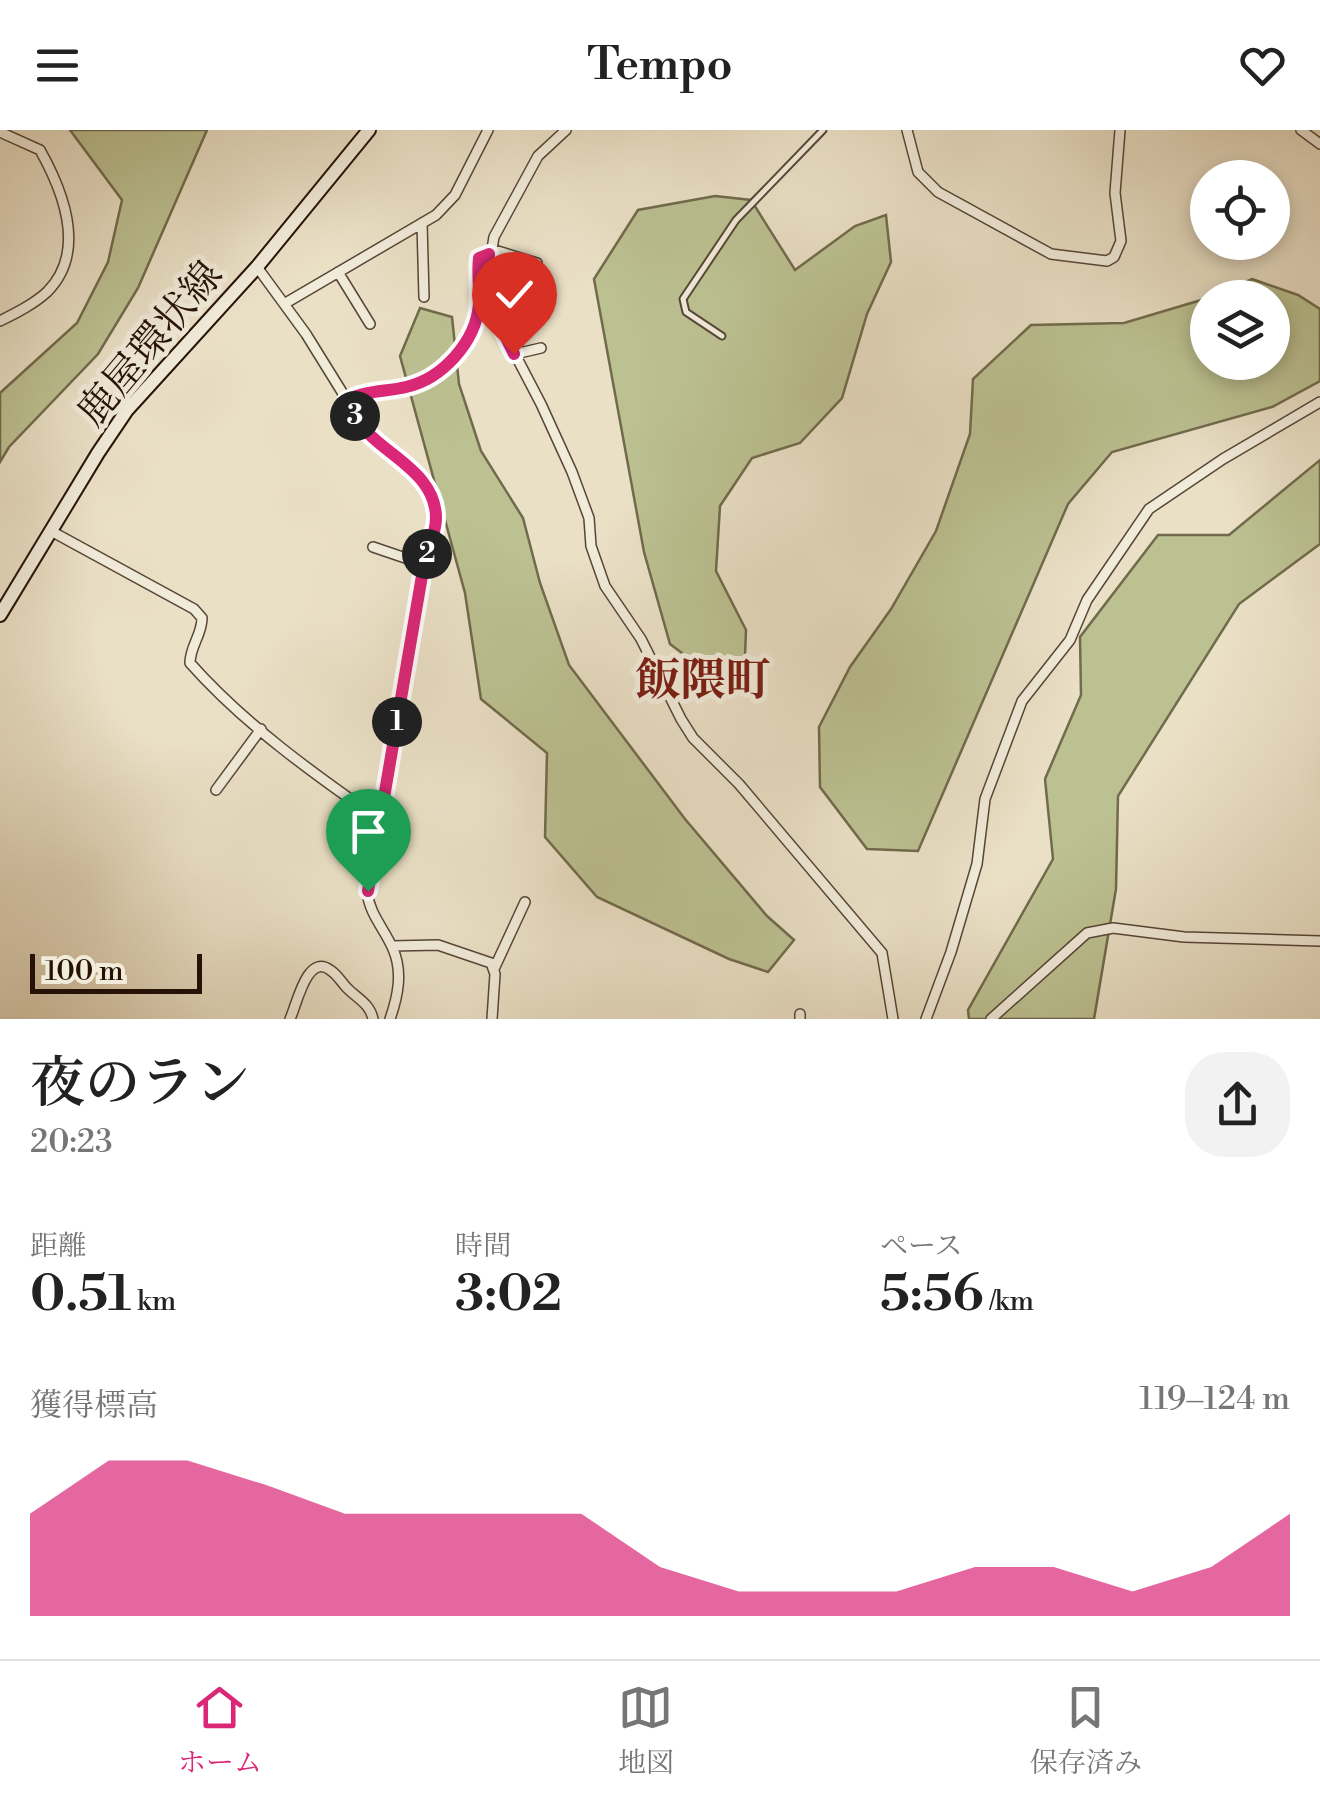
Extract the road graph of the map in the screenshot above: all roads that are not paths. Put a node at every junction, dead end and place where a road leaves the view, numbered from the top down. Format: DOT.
graph roads {
  1 [pos="369,130"];
  2 [pos="488,130"];
  3 [pos="566,130"];
  4 [pos="823,130"];
  5 [pos="907,130"];
  6 [pos="1120,130"];
  7 [pos="1301,130"];
  8 [pos="0,132"];
  9 [pos="1320,144"];
  10 [pos="422,223"];
  11 [pos="490,252"];
  12 [pos="537,263"];
  13 [pos="257,267"];
  14 [pos="338,272"];
  15 [pos="424,297"];
  16 [pos="284,304"];
  17 [pos="0,321"];
  18 [pos="370,324"];
  19 [pos="722,336"];
  20 [pos="542,348"];
  21 [pos="514,354"];
  22 [pos="346,401"];
  23 [pos="1320,402"];
  24 [pos="51,532"];
  25 [pos="372,547"];
  26 [pos="424,564"];
  27 [pos="0,615"];
  28 [pos="261,728"];
  29 [pos="216,790"];
  30 [pos="380,820"];
  31 [pos="525,902"];
  32 [pos="1320,941"];
  33 [pos="392,946"];
  34 [pos="494,969"];
  35 [pos="290,1019"];
  36 [pos="373,1019"];
  37 [pos="390,1019"];
  38 [pos="492,1019"];
  39 [pos="893,1019"];
  40 [pos="926,1019"];
  41 [pos="991,1019"];
  1 -- 13 [label="main road, 鹿屋環状線"];
  2 -- 10 [label="street"];
  3 -- 11 [label="street"];
  4 -- 19 [label="lane"];
  5 -- 6 [label="street"];
  7 -- 9 [label="street"];
  8 -- 17 [label="street"];
  10 -- 14 [label="street"];
  10 -- 15 [label="street"];
  11 -- 12 [label="street"];
  11 -- 21 [label="street"];
  11 -- 22 [label="street"];
  13 -- 16 [label="street"];
  13 -- 24 [label="main road, 鹿屋環状線"];
  14 -- 16 [label="street"];
  14 -- 18 [label="street"];
  16 -- 22 [label="street"];
  20 -- 21 [label="street"];
  21 -- 39 [label="street"];
  22 -- 26 [label="street"];
  23 -- 40 [label="street"];
  24 -- 27 [label="main road, 鹿屋環状線"];
  24 -- 28 [label="street"];
  25 -- 26 [label="street"];
  26 -- 30 [label="street"];
  28 -- 29 [label="street"];
  28 -- 30 [label="street"];
  30 -- 33 [label="street"];
  31 -- 34 [label="street"];
  32 -- 41 [label="street"];
  33 -- 34 [label="street"];
  33 -- 37 [label="street"];
  34 -- 38 [label="street"];
  35 -- 36 [label="street"];
}
